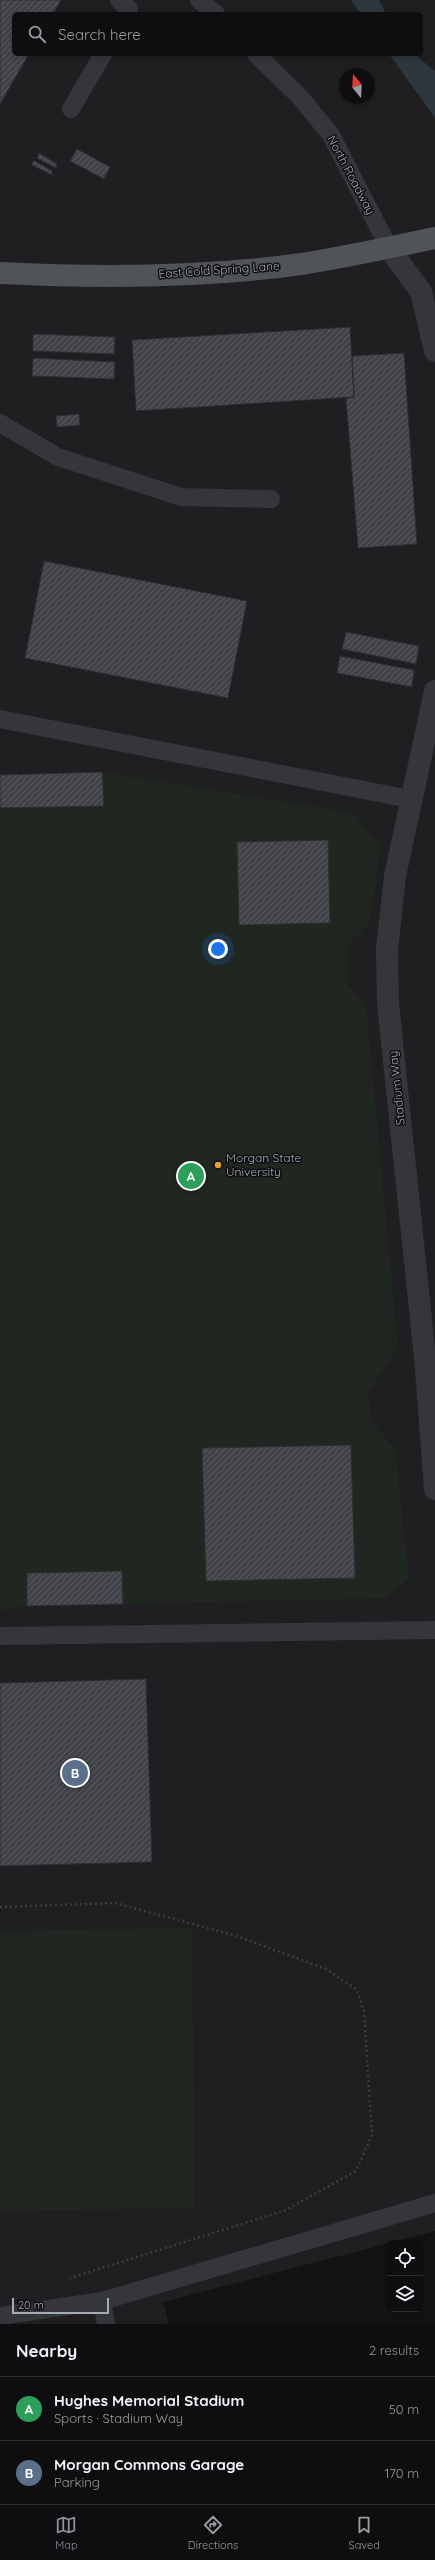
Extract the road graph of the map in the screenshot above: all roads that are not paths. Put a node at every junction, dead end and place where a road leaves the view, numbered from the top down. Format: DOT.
graph roads {
  1 [pos="120,0"];
  2 [pos="199,0"];
  3 [pos="128,12"];
  4 [pos="214,12"];
  5 [pos="102,56"];
  6 [pos="258,56"];
  7 [pos="71,109"];
  8 [pos="435,238"];
  9 [pos="389,248"];
  10 [pos="0,273"];
  11 [pos="435,351"];
  12 [pos="0,423"];
  13 [pos="271,499"];
  14 [pos="435,691"];
  15 [pos="0,719"];
  16 [pos="410,799"];
  17 [pos="435,1489"];
  18 [pos="435,1630"];
  19 [pos="0,1636"];
  20 [pos="435,2203"];
  21 [pos="102,2301"];
  22 [pos="0,2316"];
  23 [pos="106,2324"];
  1 -- 3 [label="lane"];
  2 -- 4 [label="lane"];
  5 -- 7 [label="lane"];
  6 -- 9 [label="lane, North Roadway"];
  8 -- 9 [label="main road, East Cold Spring Lane"];
  9 -- 10 [label="main road, East Cold Spring Lane"];
  9 -- 11 [label="street"];
  12 -- 13 [label="lane"];
  14 -- 16 [label="street, Stadium Way"];
  15 -- 16 [label="lane"];
  16 -- 17 [label="street, Stadium Way"];
  18 -- 19 [label="lane"];
  20 -- 21 [label="lane"];
  21 -- 22 [label="lane"];
  21 -- 23 [label="lane"];
}
